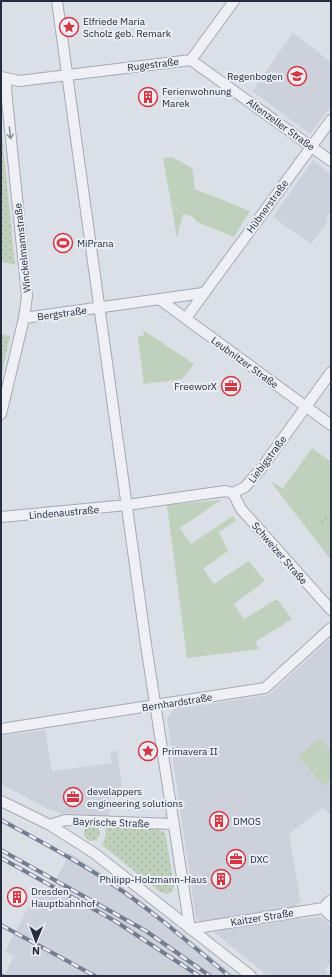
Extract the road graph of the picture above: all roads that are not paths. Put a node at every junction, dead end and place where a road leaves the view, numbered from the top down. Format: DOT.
graph roads {
  1 [pos="56,1"];
  2 [pos="234,1"];
  3 [pos="191,60"];
  4 [pos="66,75"];
  5 [pos="4,79"];
  6 [pos="331,120"];
  7 [pos="311,146"];
  8 [pos="331,161"];
  9 [pos="203,294"];
  10 [pos="159,299"];
  11 [pos="99,308"];
  12 [pos="24,318"];
  13 [pos="186,318"];
  14 [pos="331,372"];
  15 [pos="306,406"];
  16 [pos="1,414"];
  17 [pos="331,425"];
  18 [pos="232,493"];
  19 [pos="127,505"];
  20 [pos="1,517"];
  21 [pos="331,610"];
  22 [pos="331,628"];
  23 [pos="155,705"];
  24 [pos="1,729"];
  25 [pos="1,801"];
  26 [pos="173,824"];
  27 [pos="50,825"];
  28 [pos="331,900"];
  29 [pos="323,908"];
  30 [pos="331,916"];
  31 [pos="190,929"];
  32 [pos="251,976"];
  1 -- 4 [label="street"];
  2 -- 3 [label="street, Rugestraße"];
  3 -- 4 [label="street, Rugestraße"];
  3 -- 7 [label="street, Altenzeller Straße"];
  4 -- 5 [label="street, Rugestraße"];
  4 -- 11 [label="street"];
  5 -- 12 [label="street, Winckelmannstraße, one-way"];
  6 -- 7 [label="street, Hübnerstraße"];
  7 -- 8 [label="street, Altenzeller Straße"];
  7 -- 9 [label="street, Hübnerstraße"];
  9 -- 10 [label="street"];
  9 -- 13 [label="street, Hübnerstraße"];
  10 -- 11 [label="street"];
  10 -- 13 [label="street, Leubnitzer Straße"];
  11 -- 12 [label="street, Bergstraße"];
  11 -- 19 [label="street"];
  12 -- 16 [label="street, Winckelmannstraße"];
  13 -- 15 [label="street, Leubnitzer Straße"];
  14 -- 15 [label="street, Liebigstraße"];
  15 -- 17 [label="street, Leubnitzer Straße"];
  15 -- 18 [label="street, Liebigstraße"];
  18 -- 19 [label="street"];
  18 -- 21 [label="street, Schweizer Straße"];
  19 -- 20 [label="street, Lindenaustraße"];
  19 -- 23 [label="street"];
  22 -- 23 [label="street, Bernhardstraße"];
  23 -- 24 [label="street, Bernhardstraße"];
  23 -- 26 [label="street"];
  25 -- 27 [label="street"];
  26 -- 27 [label="street, Bayrische Straße"];
  26 -- 31 [label="street"];
  27 -- 31 [label="street"];
  28 -- 29 [label="street"];
  29 -- 30 [label="street"];
  29 -- 31 [label="street, Kaitzer Straße"];
  31 -- 32 [label="street"];
}
